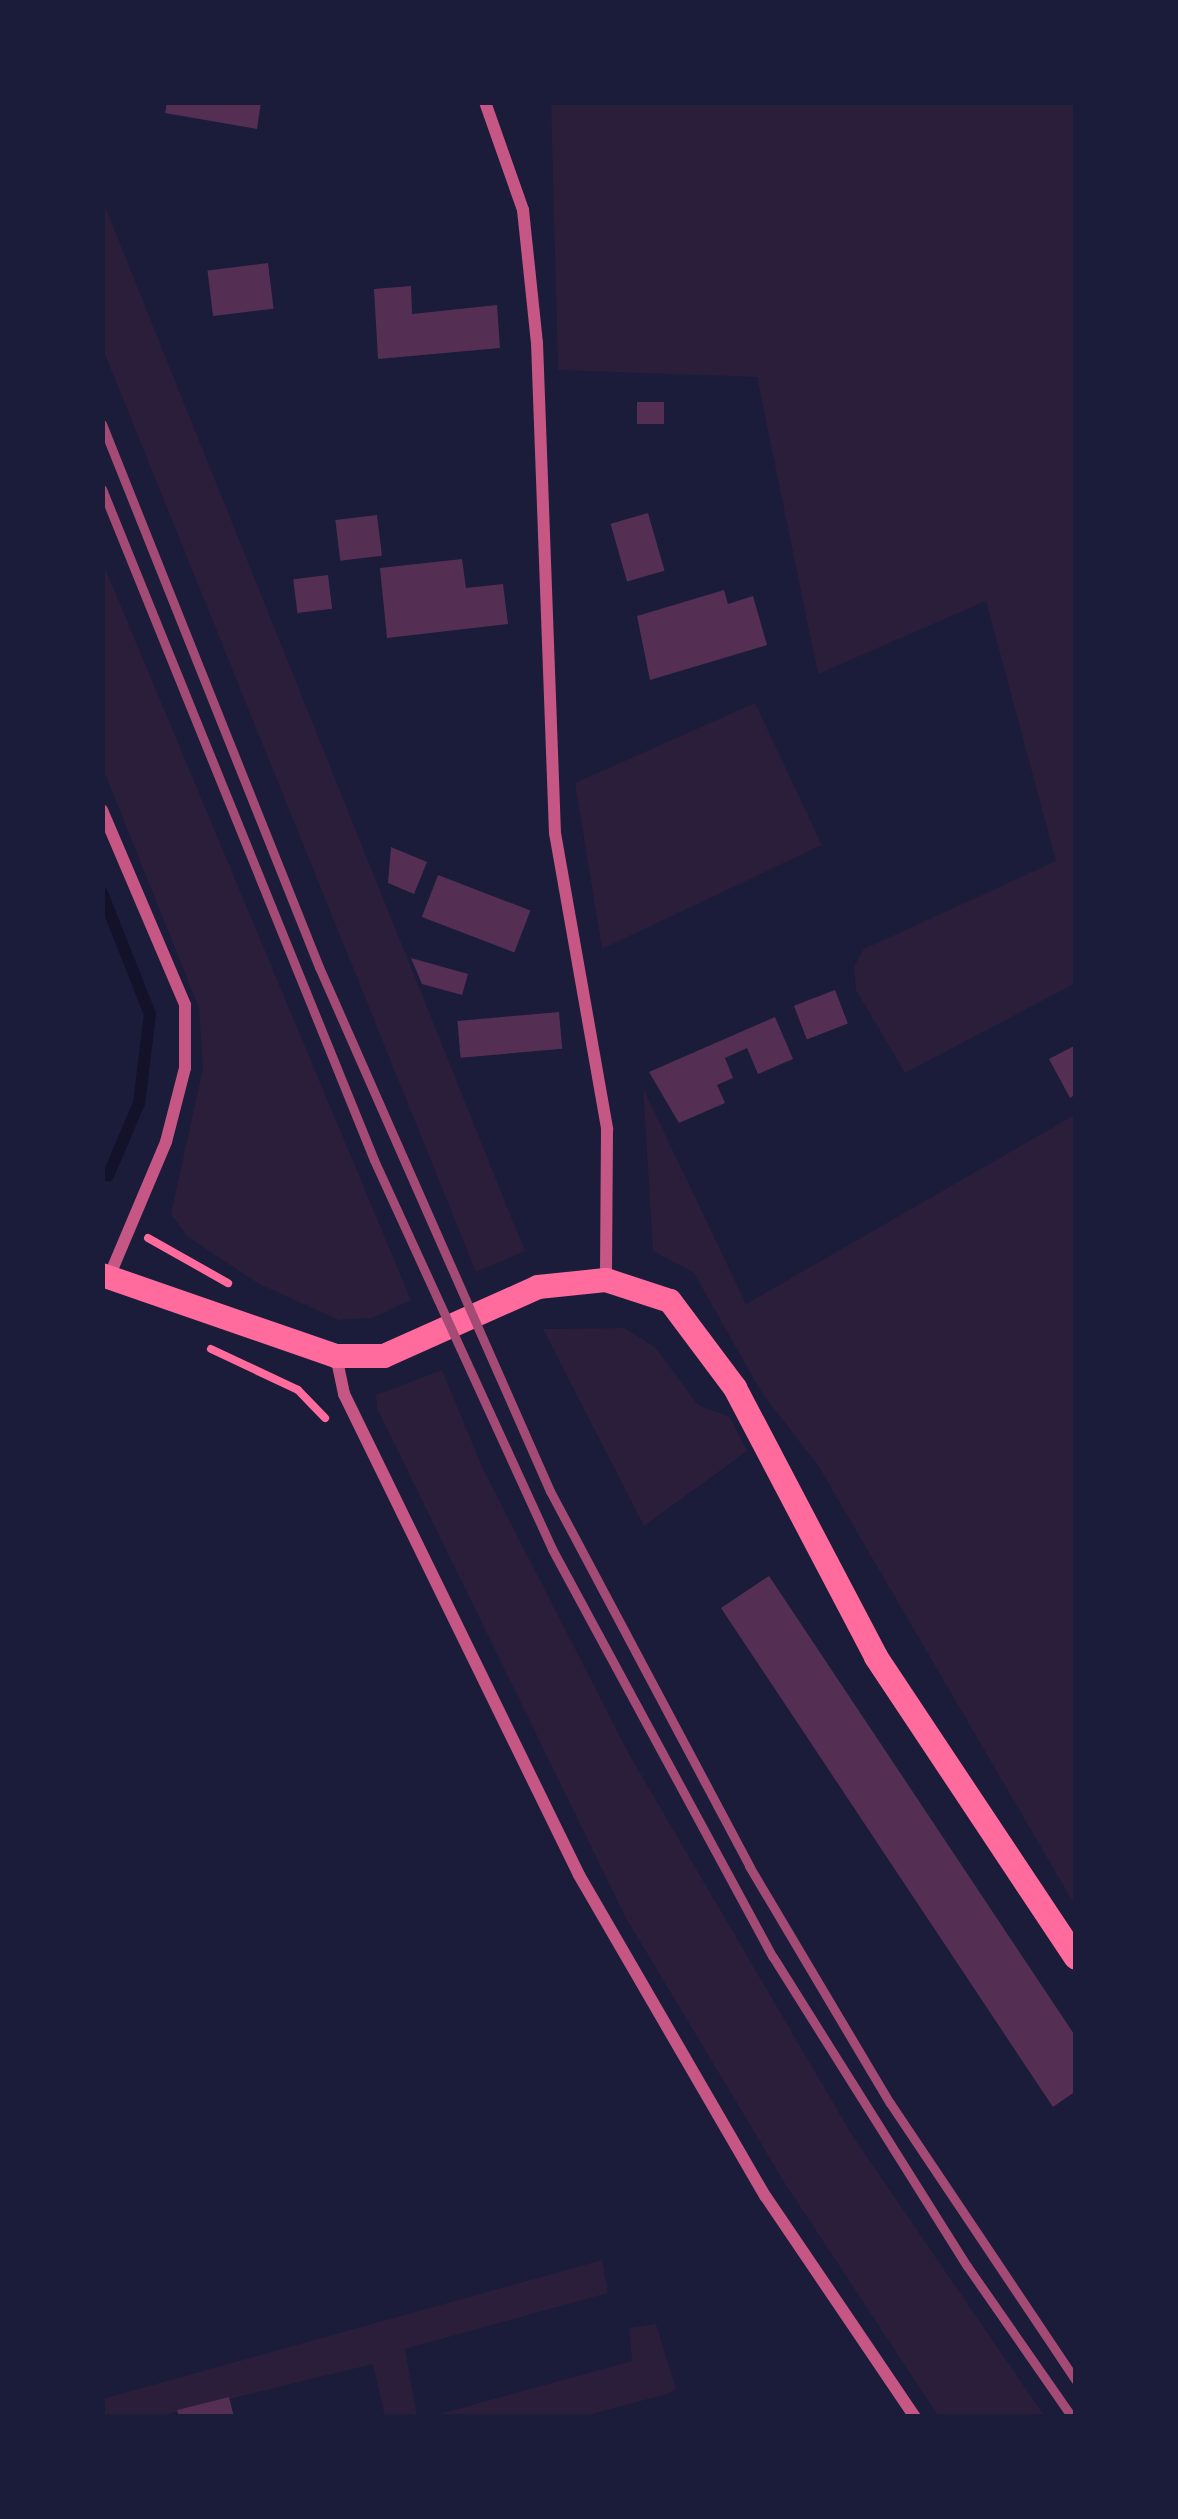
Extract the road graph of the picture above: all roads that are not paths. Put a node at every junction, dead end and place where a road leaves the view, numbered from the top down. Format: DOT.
graph roads {
  1 [pos="485,102"];
  2 [pos="102,810"];
  3 [pos="106,1276"];
  4 [pos="606,1280"];
  5 [pos="336,1356"];
  6 [pos="1076,1958"];
  7 [pos="915,2417"];
  1 -- 4 [label="street"];
  2 -- 3 [label="street"];
  3 -- 5 [label="main road"];
  4 -- 5 [label="main road"];
  4 -- 6 [label="main road"];
  5 -- 7 [label="street"];
}
